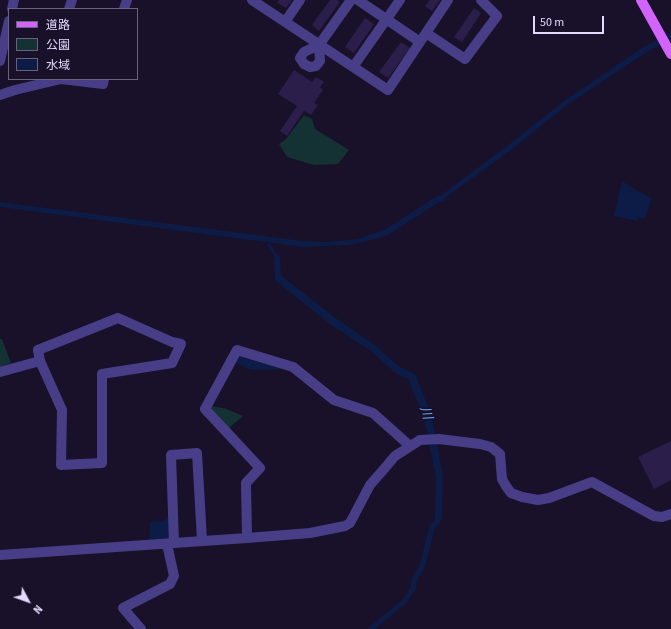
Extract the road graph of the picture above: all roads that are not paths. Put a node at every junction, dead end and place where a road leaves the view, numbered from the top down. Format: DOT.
graph roads {
  1 [pos="252,0"];
  2 [pos="300,0"];
  3 [pos="351,0"];
  4 [pos="358,0"];
  5 [pos="400,0"];
  6 [pos="448,0"];
  7 [pos="481,0"];
  8 [pos="641,0"];
  9 [pos="386,19"];
  10 [pos="285,22"];
  11 [pos="8,25"];
  12 [pos="426,33"];
  13 [pos="420,42"];
  14 [pos="319,45"];
  15 [pos="671,54"];
  16 [pos="0,61"];
  17 [pos="353,67"];
  18 [pos="51,80"];
  19 [pos="69,80"];
  20 [pos="104,80"];
  21 [pos="0,95"];
  22 [pos="40,360"];
  23 [pos="0,372"];
  24 [pos="410,446"];
  25 [pos="671,514"];
  26 [pos="247,538"];
  27 [pos="202,540"];
  28 [pos="170,544"];
  29 [pos="0,555"];
  30 [pos="141,629"];
  1 -- 10 [label="street"];
  2 -- 10 [label="street"];
  3 -- 14 [label="street"];
  4 -- 9 [label="street"];
  5 -- 9 [label="street"];
  6 -- 12 [label="street"];
  7 -- 12 [label="street"];
  8 -- 15 [label="main road"];
  9 -- 13 [label="street"];
  9 -- 17 [label="street"];
  10 -- 14 [label="street"];
  11 -- 16 [label="street"];
  12 -- 13 [label="street"];
  13 -- 17 [label="street"];
  14 -- 17 [label="street"];
  18 -- 21 [label="street"];
  19 -- 20 [label="street"];
  22 -- 22 [label="street"];
  22 -- 23 [label="street"];
  24 -- 25 [label="street"];
  24 -- 26 [label="street"];
  24 -- 26 [label="street"];
  26 -- 27 [label="street"];
  27 -- 28 [label="street"];
  27 -- 28 [label="street"];
  28 -- 29 [label="street"];
  28 -- 30 [label="street"];
}
